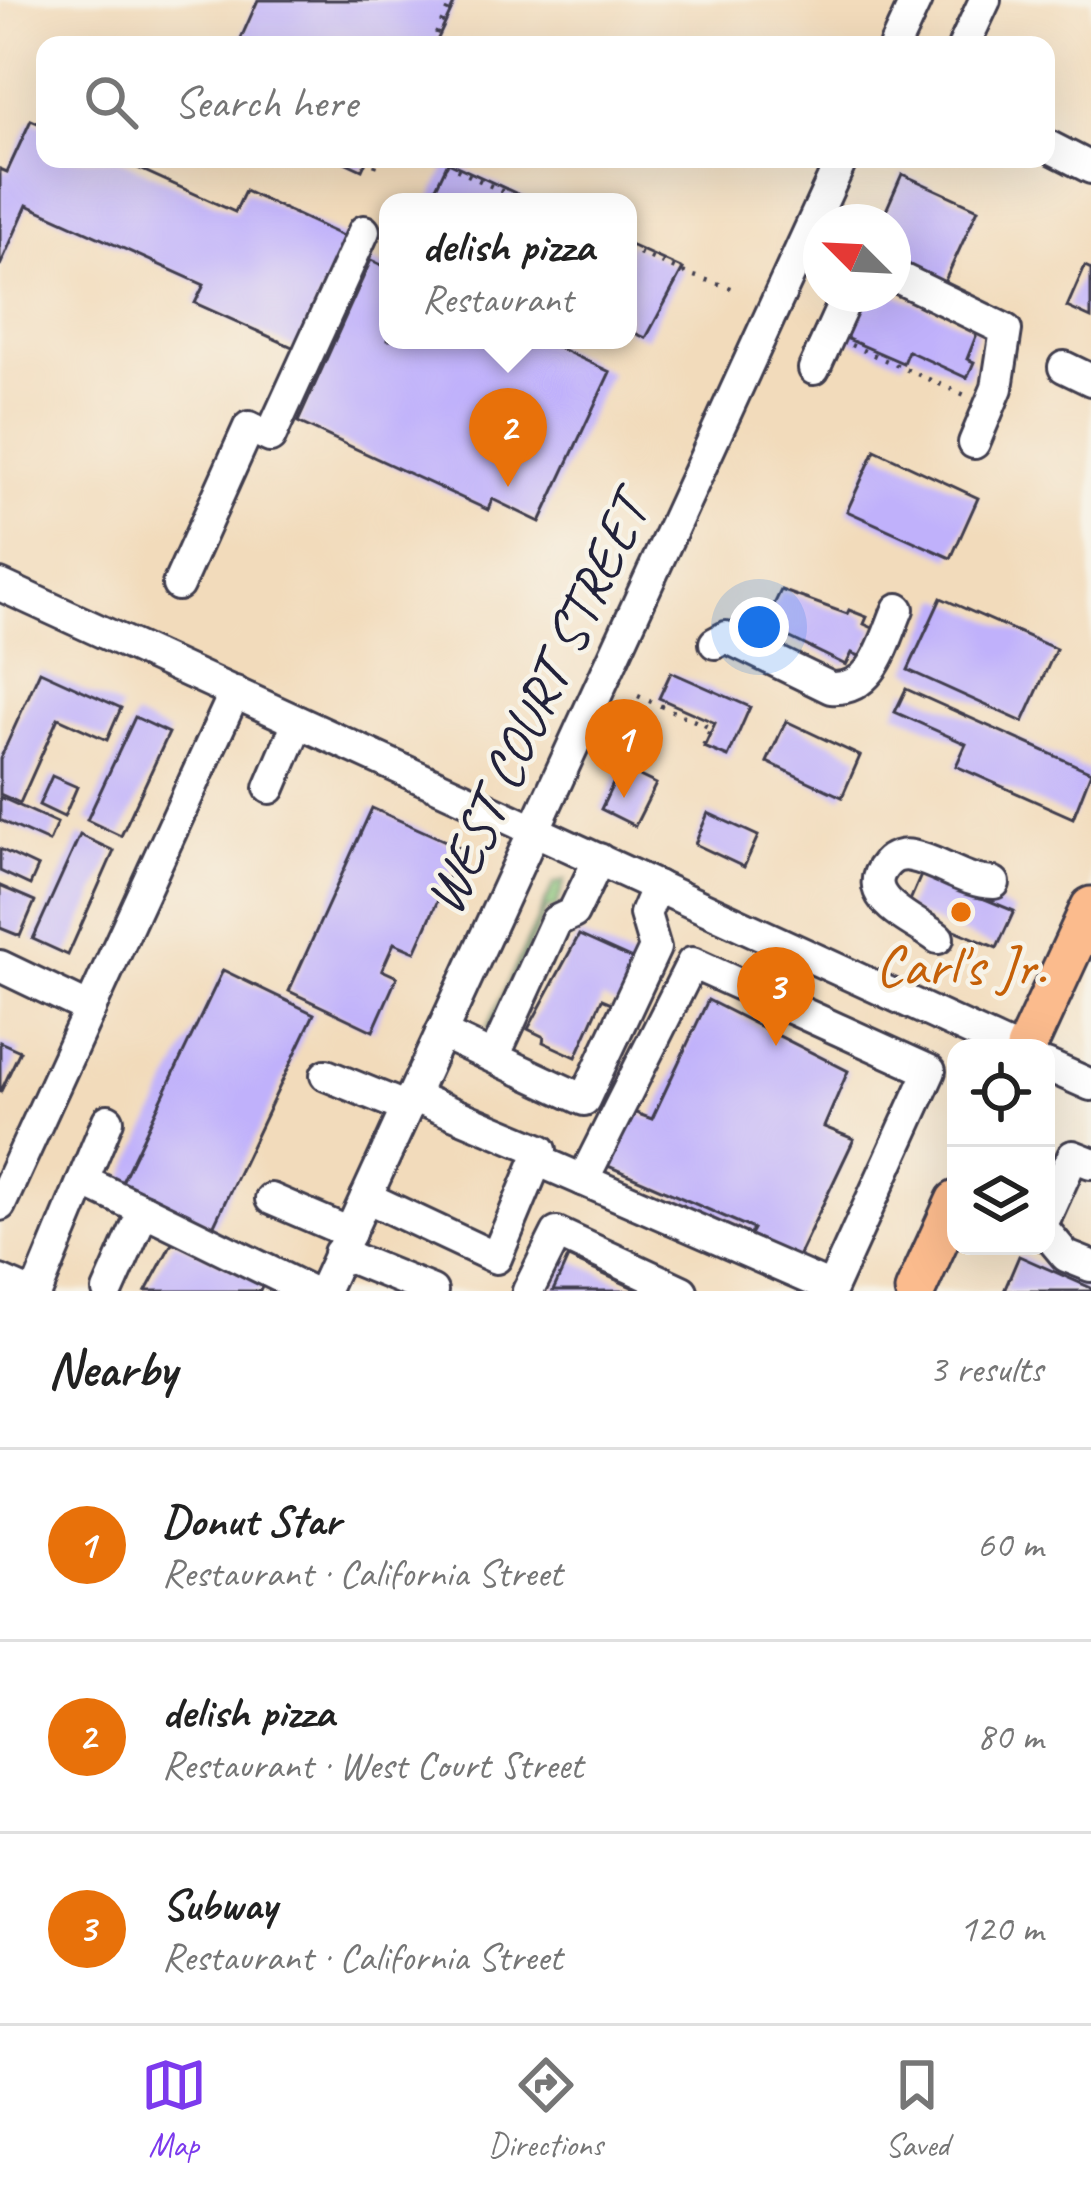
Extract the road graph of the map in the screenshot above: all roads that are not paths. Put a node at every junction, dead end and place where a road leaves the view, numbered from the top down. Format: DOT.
graph roads {
  1 [pos="916,0"];
  2 [pos="985,0"];
  3 [pos="1007,0"];
  4 [pos="899,36"];
  5 [pos="968,36"];
  6 [pos="991,36"];
  7 [pos="1055,150"];
  8 [pos="838,168"];
  9 [pos="1091,168"];
  10 [pos="364,231"];
  11 [pos="911,284"];
  12 [pos="840,312"];
  13 [pos="814,369"];
  14 [pos="974,442"];
  15 [pos="0,585"];
  16 [pos="178,585"];
  17 [pos="898,609"];
  18 [pos="715,643"];
  19 [pos="235,692"];
  20 [pos="298,722"];
  21 [pos="270,788"];
  22 [pos="535,829"];
  23 [pos="599,859"];
  24 [pos="994,883"];
  25 [pos="657,886"];
  26 [pos="1091,907"];
  27 [pos="938,938"];
  28 [pos="0,966"];
  29 [pos="90,1009"];
  30 [pos="952,1022"];
  31 [pos="441,1033"];
  32 [pos="989,1039"];
  33 [pos="1030,1039"];
  34 [pos="494,1058"];
  35 [pos="1055,1069"];
  36 [pos="930,1071"];
  37 [pos="326,1075"];
  38 [pos="1091,1085"];
  39 [pos="410,1102"];
  40 [pos="108,1120"];
  41 [pos="537,1160"];
  42 [pos="1091,1163"];
  43 [pos="583,1180"];
  44 [pos="83,1181"];
  45 [pos="1055,1196"];
  46 [pos="366,1197"];
  47 [pos="271,1199"];
  48 [pos="0,1205"];
  49 [pos="144,1210"];
  50 [pos="947,1221"];
  51 [pos="344,1243"];
  52 [pos="1055,1243"];
  53 [pos="1091,1266"];
  54 [pos="0,1280"];
  55 [pos="425,1289"];
  56 [pos="830,1290"];
  57 [pos="23,1291"];
  58 [pos="37,1291"];
  59 [pos="108,1291"];
  60 [pos="309,1291"];
  61 [pos="323,1291"];
  62 [pos="528,1291"];
  63 [pos="682,1291"];
  64 [pos="915,1291"];
  1 -- 4 [label="street"];
  2 -- 5 [label="street"];
  3 -- 6 [label="street"];
  7 -- 9 [label="street"];
  8 -- 22 [label="street, WEST COURT STREET"];
  10 -- 16 [label="street"];
  11 -- 14 [label="street"];
  12 -- 13 [label="street"];
  15 -- 19 [label="street"];
  17 -- 18 [label="street"];
  19 -- 20 [label="street"];
  19 -- 29 [label="street"];
  20 -- 21 [label="street"];
  20 -- 22 [label="street"];
  22 -- 23 [label="street"];
  22 -- 31 [label="street, WEST COURT STREET"];
  23 -- 25 [label="street"];
  23 -- 34 [label="street"];
  24 -- 27 [label="street"];
  25 -- 30 [label="street"];
  25 -- 34 [label="street"];
  26 -- 33 [label="main road"];
  28 -- 29 [label="street"];
  29 -- 48 [label="street"];
  30 -- 32 [label="street"];
  30 -- 36 [label="street"];
  31 -- 34 [label="street"];
  31 -- 39 [label="street, WEST COURT STREET"];
  35 -- 38 [label="street"];
  36 -- 43 [label="street"];
  36 -- 56 [label="street"];
  37 -- 39 [label="street"];
  39 -- 41 [label="street"];
  39 -- 46 [label="street, WEST COURT STREET"];
  40 -- 44 [label="street"];
  41 -- 43 [label="street"];
  41 -- 46 [label="street"];
  42 -- 45 [label="street"];
  43 -- 56 [label="street"];
  44 -- 49 [label="street"];
  44 -- 58 [label="street"];
  46 -- 51 [label="street, WEST COURT STREET"];
  47 -- 51 [label="street"];
  49 -- 59 [label="street"];
  49 -- 60 [label="street"];
  50 -- 64 [label="main road"];
  51 -- 55 [label="street"];
  51 -- 61 [label="street, WEST COURT STREET"];
  52 -- 53 [label="street"];
  54 -- 57 [label="street"];
  62 -- 63 [label="street"];
}
